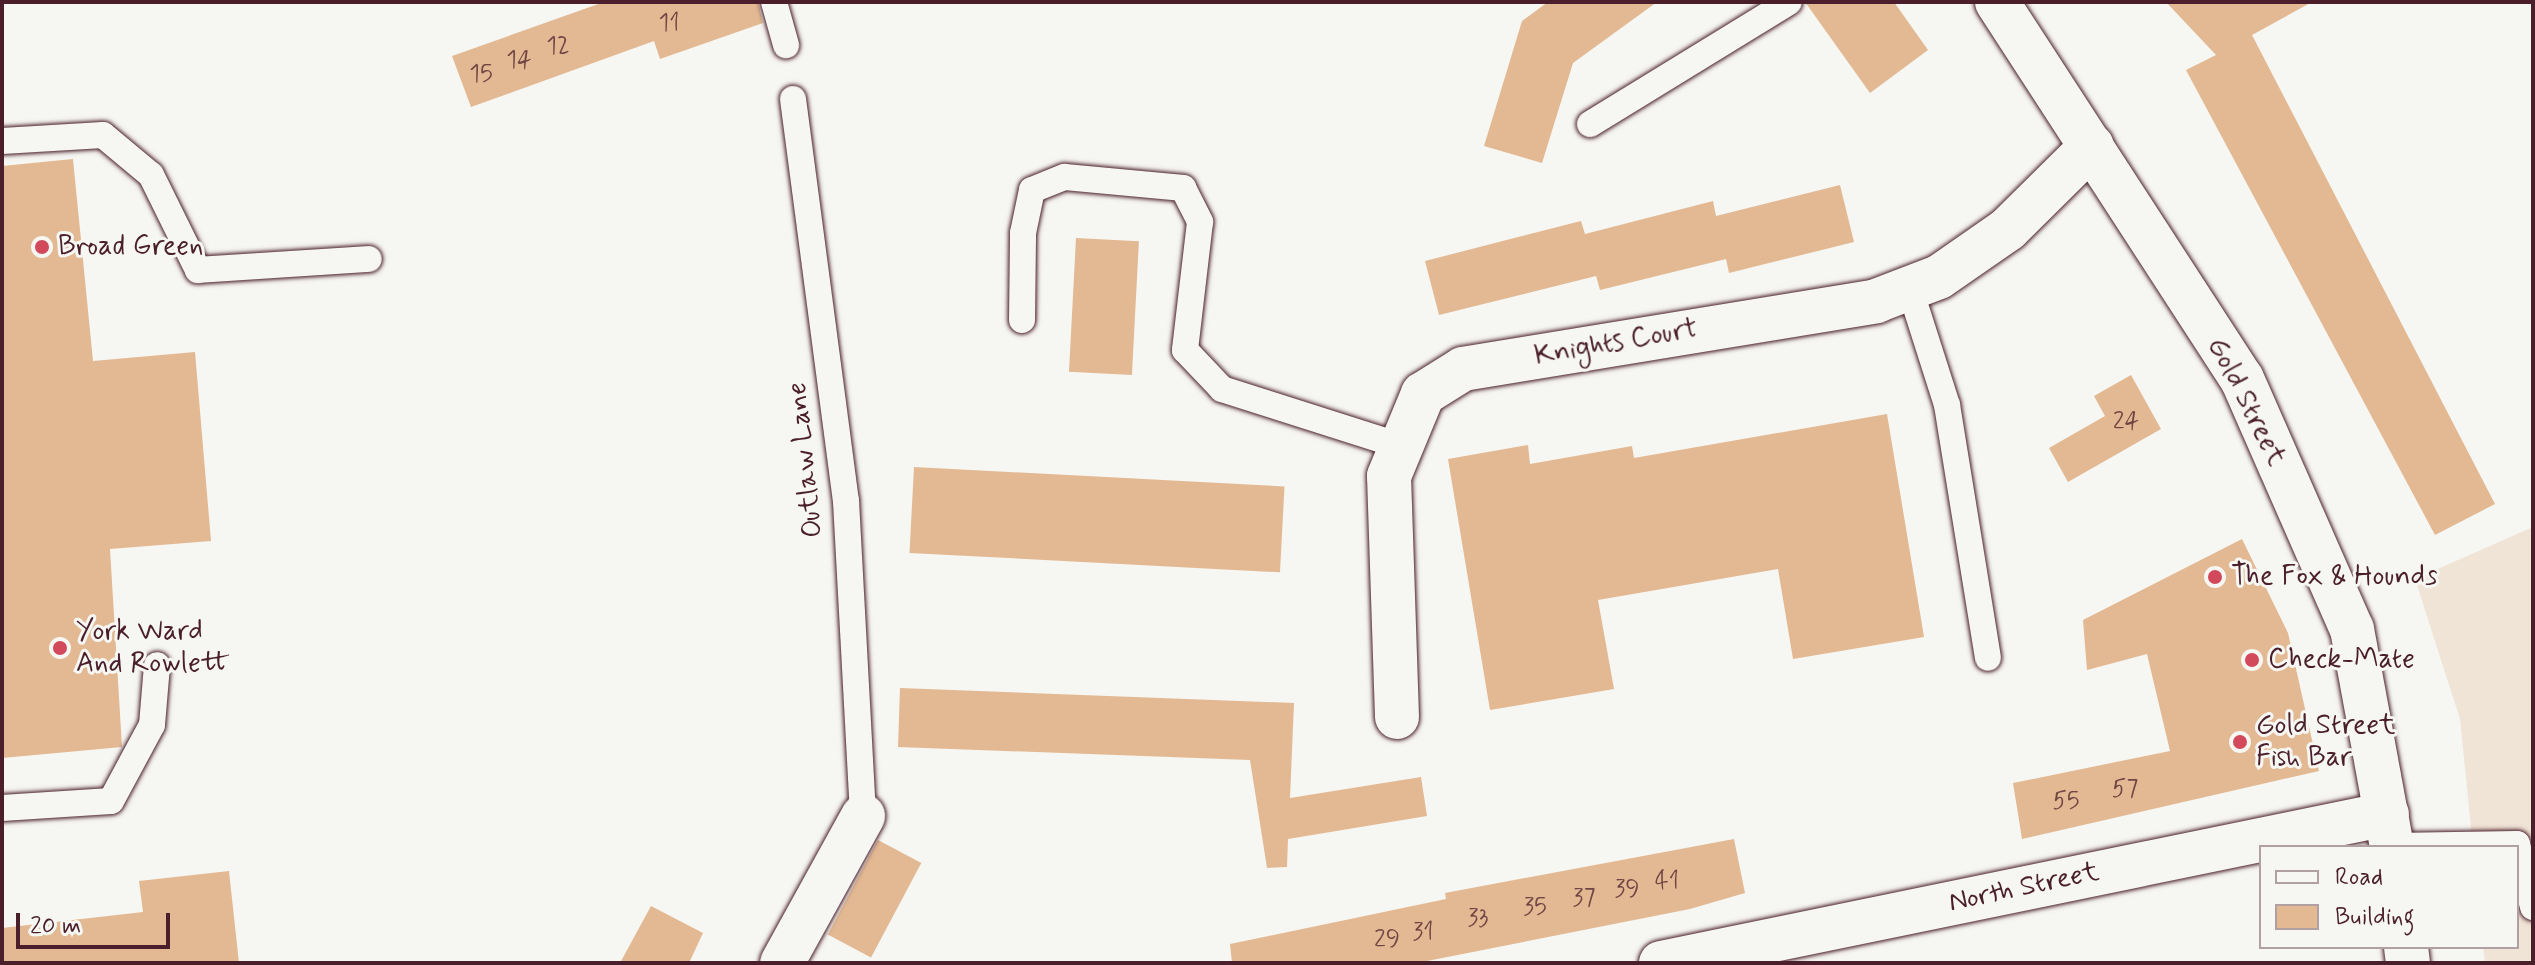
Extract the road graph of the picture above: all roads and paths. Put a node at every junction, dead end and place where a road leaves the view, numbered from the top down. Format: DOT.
graph roads {
  1 [pos="774,2"];
  2 [pos="1789,2"];
  3 [pos="1997,2"];
  4 [pos="786,45"];
  5 [pos="793,99"];
  6 [pos="1590,124"];
  7 [pos="2,141"];
  8 [pos="2092,146"];
  9 [pos="369,259"];
  10 [pos="1910,289"];
  11 [pos="1022,320"];
  12 [pos="1398,445"];
  13 [pos="1988,658"];
  14 [pos="157,665"];
  15 [pos="1397,717"];
  16 [pos="2,808"];
  17 [pos="863,816"];
  18 [pos="2390,835"];
  19 [pos="2333,845"];
  20 [pos="2517,845"];
  21 [pos="2519,852"];
  22 [pos="2259,858"];
  23 [pos="2533,907"];
  24 [pos="782,963"];
  25 [pos="1661,963"];
  1 -- 4 [label="lane"];
  2 -- 6 [label="lane"];
  3 -- 8 [label="street, Gold Street"];
  5 -- 17 [label="lane, Outlaw Lane"];
  7 -- 9 [label="lane"];
  8 -- 10 [label="street, Knights Court"];
  8 -- 18 [label="street, Gold Street"];
  10 -- 12 [label="street, Knights Court"];
  10 -- 13 [label="lane"];
  11 -- 12 [label="lane"];
  12 -- 15 [label="street, Knights Court"];
  14 -- 16 [label="lane"];
  17 -- 24 [label="street"];
  18 -- 19 [label="street, North Street"];
  18 -- 20 [label="lane"];
  21 -- 23 [label="lane"];
  22 -- 25 [label="street, North Street"];
}
